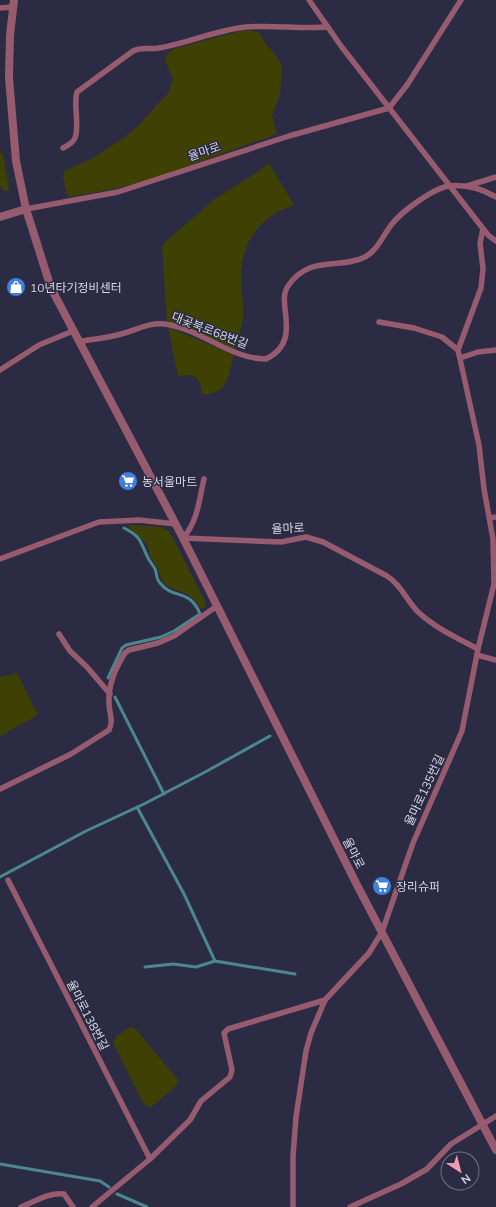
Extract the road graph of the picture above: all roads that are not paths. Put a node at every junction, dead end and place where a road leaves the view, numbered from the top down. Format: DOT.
graph roads {
  1 [pos="309,0"];
  2 [pos="461,0"];
  3 [pos="13,4"];
  4 [pos="0,8"];
  5 [pos="328,27"];
  6 [pos="389,108"];
  7 [pos="63,148"];
  8 [pos="496,177"];
  9 [pos="448,186"];
  10 [pos="467,186"];
  11 [pos="496,197"];
  12 [pos="26,209"];
  13 [pos="0,217"];
  14 [pos="483,229"];
  15 [pos="496,241"];
  16 [pos="379,322"];
  17 [pos="73,331"];
  18 [pos="79,342"];
  19 [pos="458,350"];
  20 [pos="496,350"];
  21 [pos="460,358"];
  22 [pos="0,370"];
  23 [pos="204,479"];
  24 [pos="493,518"];
  25 [pos="176,524"];
  26 [pos="183,538"];
  27 [pos="0,559"];
  28 [pos="217,606"];
  29 [pos="59,634"];
  30 [pos="478,652"];
  31 [pos="496,660"];
  32 [pos="110,694"];
  33 [pos="0,789"];
  34 [pos="8,880"];
  35 [pos="382,932"];
  36 [pos="325,1000"];
  37 [pos="496,1116"];
  38 [pos="484,1125"];
  39 [pos="496,1150"];
  40 [pos="150,1160"];
  41 [pos="21,1207"];
  42 [pos="73,1207"];
  43 [pos="92,1207"];
  44 [pos="293,1207"];
  45 [pos="350,1207"];
  1 -- 5 [label="lane"];
  2 -- 6 [label="lane"];
  3 -- 4 [label="lane"];
  3 -- 12 [label="street, 율마로"];
  5 -- 6 [label="lane"];
  5 -- 7 [label="lane"];
  6 -- 9 [label="lane"];
  6 -- 12 [label="lane, 율마로"];
  8 -- 10 [label="lane"];
  9 -- 10 [label="lane, 대곶북로68번길"];
  9 -- 14 [label="lane"];
  9 -- 18 [label="lane, 대곶북로68번길"];
  10 -- 11 [label="lane, 대곶북로68번길"];
  12 -- 13 [label="street"];
  12 -- 17 [label="street, 율마로"];
  14 -- 15 [label="lane"];
  14 -- 19 [label="lane"];
  16 -- 19 [label="lane"];
  17 -- 18 [label="street, 율마로"];
  17 -- 22 [label="lane"];
  18 -- 25 [label="street, 율마로"];
  19 -- 21 [label="lane, 율마로135번길"];
  20 -- 21 [label="lane"];
  21 -- 24 [label="lane, 율마로135번길"];
  23 -- 26 [label="lane"];
  24 -- 30 [label="lane, 율마로135번길"];
  25 -- 26 [label="street, 율마로"];
  25 -- 27 [label="lane"];
  26 -- 28 [label="street, 율마로"];
  26 -- 30 [label="lane, 율마로"];
  28 -- 32 [label="lane"];
  28 -- 35 [label="street, 율마로"];
  29 -- 32 [label="lane"];
  30 -- 31 [label="lane"];
  30 -- 35 [label="lane, 율마로135번길"];
  32 -- 33 [label="lane"];
  34 -- 40 [label="lane, 율마로138번길"];
  35 -- 36 [label="lane"];
  35 -- 38 [label="street, 율마로"];
  36 -- 40 [label="lane"];
  36 -- 44 [label="lane"];
  37 -- 38 [label="lane"];
  38 -- 39 [label="street, 율마로"];
  38 -- 45 [label="lane"];
  40 -- 43 [label="lane"];
  41 -- 42 [label="lane"];
}
